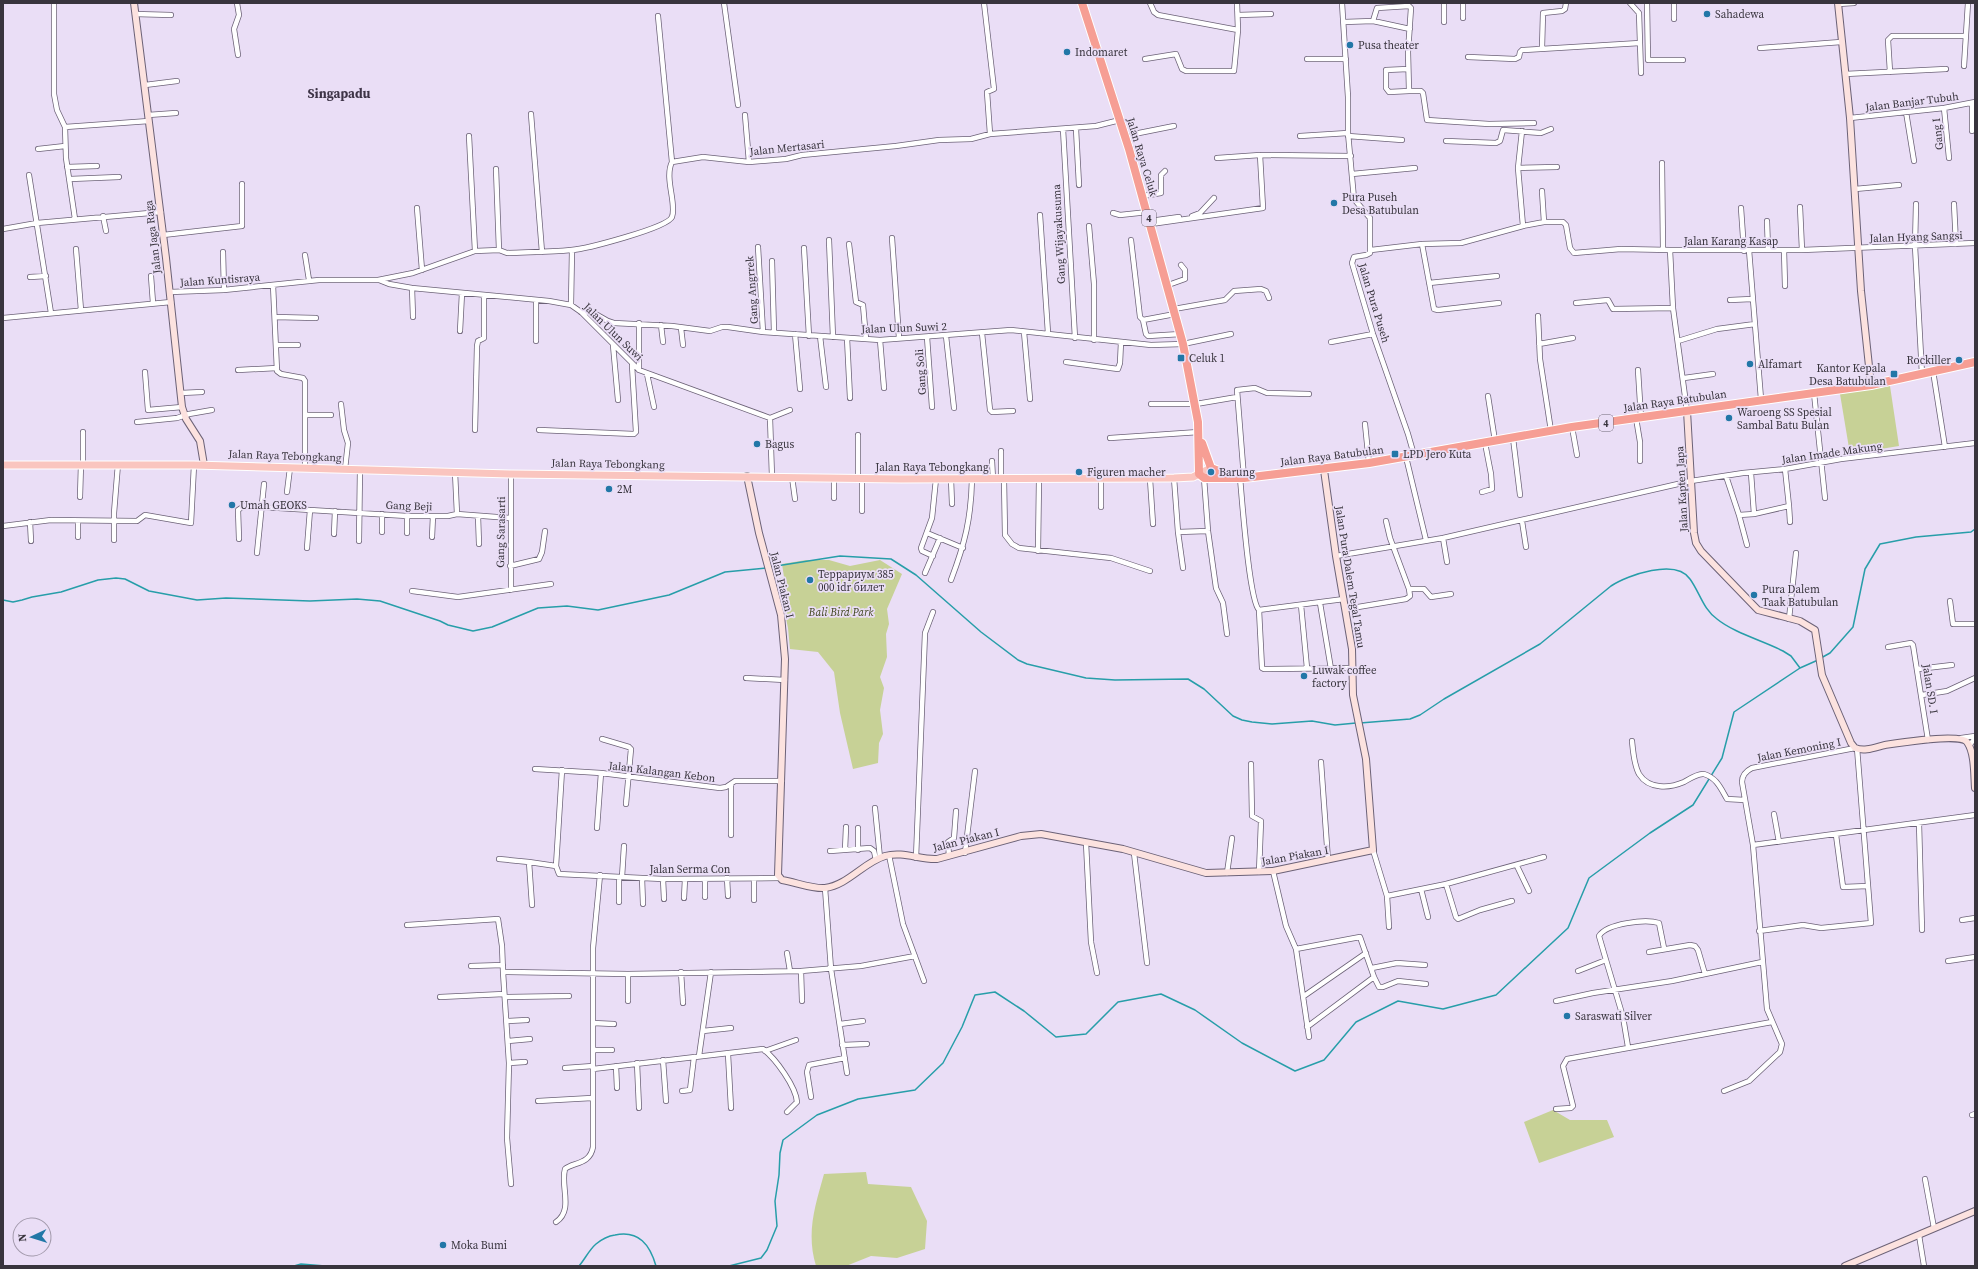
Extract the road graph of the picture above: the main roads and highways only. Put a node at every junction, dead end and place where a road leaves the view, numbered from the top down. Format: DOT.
graph roads {
  1 [pos="1082,3"];
  2 [pos="1975,362"];
  3 [pos="1199,434"];
  4 [pos="3,465"];
  5 [pos="1211,468"];
  6 [pos="1202,476"];
  7 [pos="1240,478"];
  1 -- 3 [label="highway, Jalan Raya Celuk / 4"];
  2 -- 7 [label="highway, Jalan Raya Batubulan / 4"];
  3 -- 5 [label="highway, Jalan Raya Celuk / 4"];
  3 -- 6 [label="highway, Jalan Raya Celuk / 4"];
  4 -- 6 [label="main road, Jalan Raya Tebongkang"];
  5 -- 6 [label="main road, Jalan Raya Tebongkang"];
  5 -- 7 [label="highway, Jalan Raya Batubulan / 4"];
  6 -- 7 [label="highway, Jalan Raya Batubulan / 4"];
}
